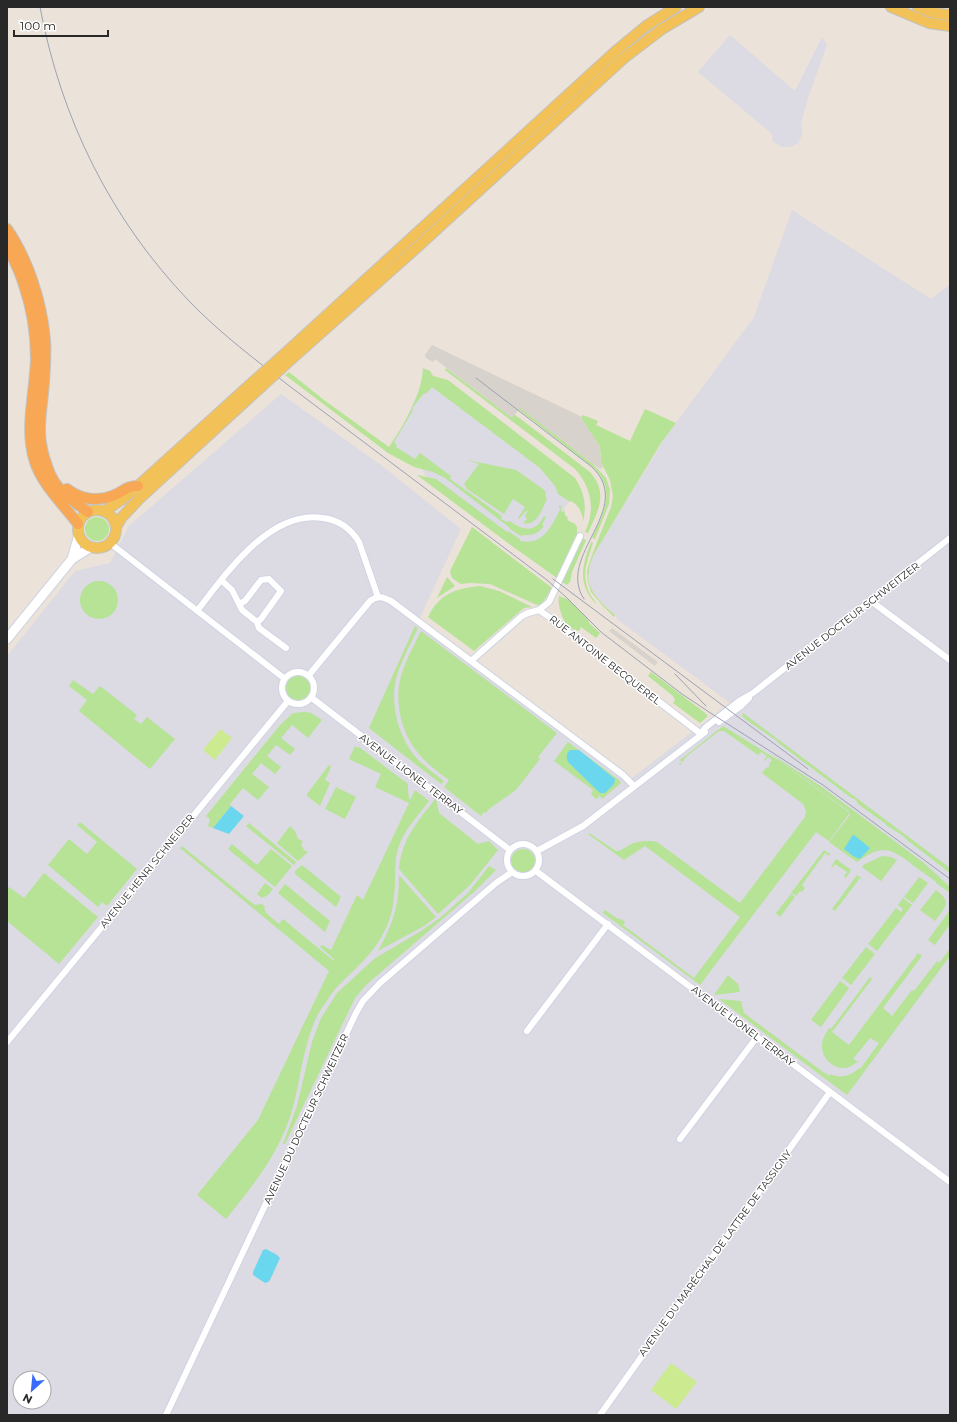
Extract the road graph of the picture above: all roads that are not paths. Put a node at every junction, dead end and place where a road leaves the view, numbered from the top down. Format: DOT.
graph roads {
  1 [pos="676,7"];
  2 [pos="700,7"];
  3 [pos="891,7"];
  4 [pos="918,7"];
  5 [pos="950,15"];
  6 [pos="950,26"];
  7 [pos="7,229"];
  8 [pos="7,246"];
  9 [pos="284,360"];
  10 [pos="258,384"];
  11 [pos="47,465"];
  12 [pos="138,486"];
  13 [pos="105,511"];
  14 [pos="88,512"];
  15 [pos="116,527"];
  16 [pos="79,529"];
  17 [pos="580,536"];
  18 [pos="950,538"];
  19 [pos="110,543"];
  20 [pos="91,547"];
  21 [pos="72,559"];
  22 [pos="221,580"];
  23 [pos="378,596"];
  24 [pos="871,601"];
  25 [pos="239,604"];
  26 [pos="538,610"];
  27 [pos="197,611"];
  28 [pos="257,622"];
  29 [pos="7,639"];
  30 [pos="286,648"];
  31 [pos="950,660"];
  32 [pos="471,661"];
  33 [pos="309,675"];
  34 [pos="285,679"];
  35 [pos="312,698"];
  36 [pos="288,701"];
  37 [pos="701,734"];
  38 [pos="634,786"];
  39 [pos="510,850"];
  40 [pos="537,851"];
  41 [pos="536,870"];
  42 [pos="512,872"];
  43 [pos="608,924"];
  44 [pos="527,1031"];
  45 [pos="757,1037"];
  46 [pos="7,1042"];
  47 [pos="830,1092"];
  48 [pos="680,1139"];
  49 [pos="950,1182"];
  50 [pos="166,1415"];
  51 [pos="600,1415"];
  1 -- 9 [label="main road"];
  2 -- 9 [label="main road"];
  3 -- 6 [label="main road"];
  4 -- 5 [label="main road"];
  7 -- 11 [label="highway"];
  8 -- 16 [label="highway"];
  9 -- 10 [label="main road, bridge"];
  10 -- 12 [label="main road"];
  10 -- 15 [label="main road"];
  11 -- 12 [label="highway"];
  11 -- 14 [label="highway"];
  12 -- 13 [label="main road"];
  13 -- 14 [label="main road"];
  13 -- 15 [label="main road"];
  14 -- 16 [label="main road"];
  15 -- 19 [label="main road"];
  16 -- 20 [label="main road"];
  16 -- 21 [label="main road"];
  17 -- 26 [label="street"];
  18 -- 24 [label="street, AVENUE DOCTEUR SCHWEITZER"];
  19 -- 20 [label="main road"];
  19 -- 27 [label="street"];
  20 -- 21 [label="main road"];
  21 -- 29 [label="main road"];
  22 -- 23 [label="street"];
  22 -- 25 [label="street"];
  22 -- 27 [label="street"];
  23 -- 32 [label="street"];
  23 -- 33 [label="street"];
  24 -- 31 [label="street"];
  24 -- 37 [label="street, AVENUE DOCTEUR SCHWEITZER"];
  25 -- 28 [label="street"];
  25 -- 28 [label="street"];
  26 -- 32 [label="street, RUE ANTOINE BECQUEREL"];
  26 -- 37 [label="street, RUE ANTOINE BECQUEREL"];
  27 -- 34 [label="street"];
  28 -- 30 [label="street"];
  32 -- 38 [label="street"];
  33 -- 34 [label="street"];
  33 -- 35 [label="street"];
  34 -- 36 [label="street"];
  35 -- 36 [label="street"];
  35 -- 39 [label="street, AVENUE LIONEL TERRAY"];
  36 -- 46 [label="street, AVENUE HENRI SCHNEIDER"];
  37 -- 38 [label="street, AVENUE DOCTEUR SCHWEITZER"];
  38 -- 40 [label="street, AVENUE DOCTEUR SCHWEITZER"];
  39 -- 40 [label="street"];
  39 -- 42 [label="street"];
  40 -- 41 [label="street"];
  41 -- 42 [label="street"];
  41 -- 43 [label="street, AVENUE LIONEL TERRAY"];
  42 -- 50 [label="street, AVENUE DU DOCTEUR SCHWEITZER"];
  43 -- 44 [label="street"];
  43 -- 45 [label="street, AVENUE LIONEL TERRAY"];
  45 -- 47 [label="street, AVENUE LIONEL TERRAY"];
  45 -- 48 [label="street"];
  47 -- 49 [label="street, AVENUE LIONEL TERRAY"];
  47 -- 51 [label="street, AVENUE DU MARÉCHAL DE LATTRE DE TASSIGNY"];
}
